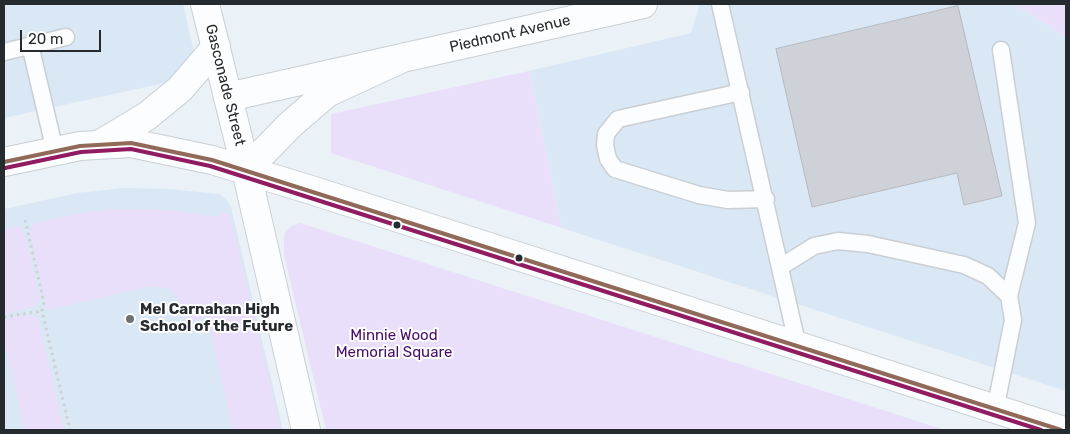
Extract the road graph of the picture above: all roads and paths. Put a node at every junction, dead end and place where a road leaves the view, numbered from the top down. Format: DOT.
graph roads {
  1 [pos="205,4"];
  2 [pos="643,4"];
  3 [pos="720,4"];
  4 [pos="573,11"];
  5 [pos="66,37"];
  6 [pos="30,45"];
  7 [pos="216,47"];
  8 [pos="1001,50"];
  9 [pos="4,52"];
  10 [pos="405,57"];
  11 [pos="741,92"];
  12 [pos="228,96"];
  13 [pos="102,143"];
  14 [pos="55,151"];
  15 [pos="4,162"];
  16 [pos="246,170"];
  17 [pos="766,199"];
  18 [pos="25,220"];
  19 [pos="782,266"];
  20 [pos="1009,296"];
  21 [pos="42,311"];
  22 [pos="4,317"];
  23 [pos="798,347"];
  24 [pos="995,410"];
  25 [pos="70,430"];
  26 [pos="306,430"];
  27 [pos="1061,430"];
  1 -- 7 [label="main road, Gasconade Street"];
  2 -- 4 [label="main road, Piedmont Avenue"];
  3 -- 11 [label="lane"];
  4 -- 10 [label="main road, Piedmont Avenue"];
  5 -- 6 [label="lane"];
  6 -- 9 [label="lane"];
  6 -- 14 [label="lane"];
  7 -- 12 [label="main road, Gasconade Street"];
  7 -- 13 [label="main road"];
  8 -- 20 [label="lane"];
  10 -- 12 [label="main road, Piedmont Avenue"];
  10 -- 16 [label="main road, Piedmont Avenue"];
  11 -- 17 [label="lane"];
  11 -- 17 [label="lane"];
  12 -- 16 [label="main road, Gasconade Street"];
  13 -- 14 [label="main road"];
  13 -- 16 [label="main road"];
  14 -- 15 [label="main road"];
  16 -- 23 [label="main road"];
  16 -- 26 [label="main road, Gasconade Street"];
  17 -- 19 [label="lane"];
  18 -- 21 [label="path"];
  19 -- 20 [label="lane"];
  19 -- 23 [label="lane"];
  20 -- 24 [label="lane"];
  21 -- 22 [label="path"];
  21 -- 25 [label="path"];
  23 -- 24 [label="main road"];
  24 -- 27 [label="main road"];
}
